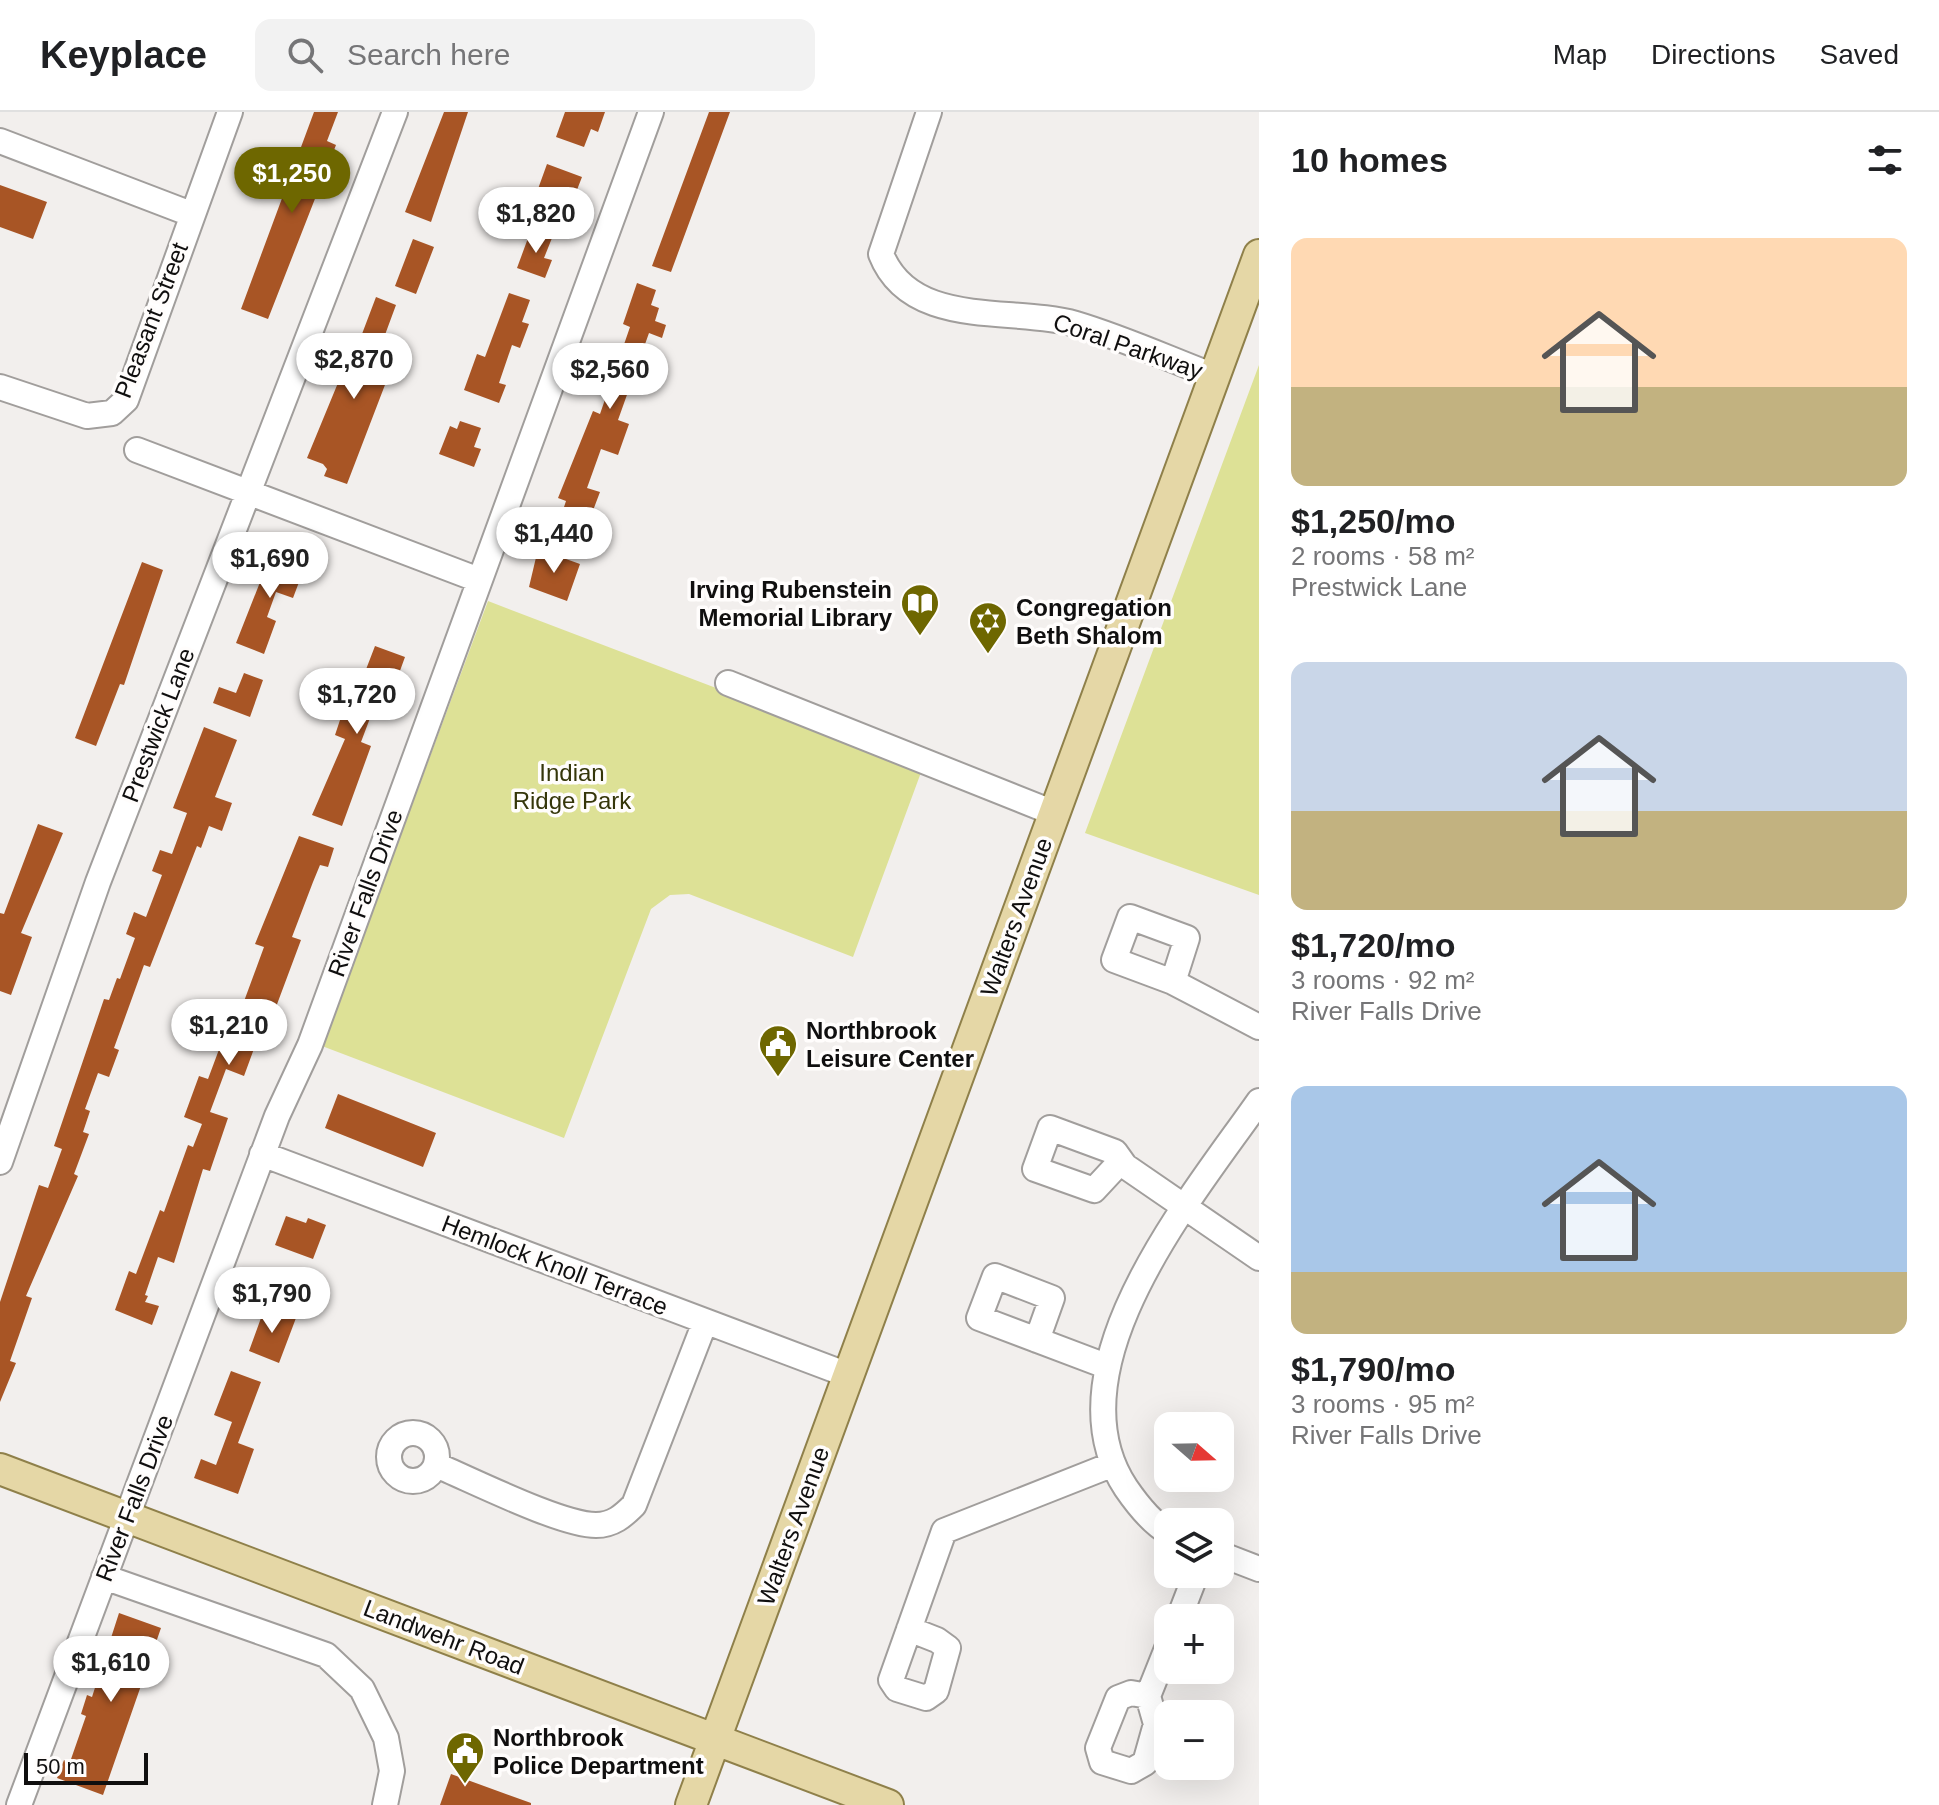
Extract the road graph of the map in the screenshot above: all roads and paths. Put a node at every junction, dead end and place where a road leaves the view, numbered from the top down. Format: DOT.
graph roads {
  1 [pos="230,112"];
  2 [pos="395,112"];
  3 [pos="651,112"];
  4 [pos="929,112"];
  5 [pos="0,141"];
  6 [pos="191,214"];
  7 [pos="1259,255"];
  8 [pos="1214,376"];
  9 [pos="0,387"];
  10 [pos="137,450"];
  11 [pos="248,492"];
  12 [pos="479,580"];
  13 [pos="728,683"];
  14 [pos="1054,813"];
  15 [pos="1173,982"];
  16 [pos="1259,1027"];
  17 [pos="1259,1101"];
  18 [pos="262,1154"];
  19 [pos="1121,1161"];
  20 [pos="0,1162"];
  21 [pos="1186,1207"];
  22 [pos="1259,1258"];
  23 [pos="705,1322"];
  24 [pos="1037,1340"];
  25 [pos="1106,1366"];
  26 [pos="848,1375"];
  27 [pos="436,1465"];
  28 [pos="1111,1465"];
  29 [pos="0,1469"];
  30 [pos="128,1517"];
  31 [pos="1154,1519"];
  32 [pos="1234,1559"];
  33 [pos="1259,1569"];
  34 [pos="104,1577"];
  35 [pos="909,1629"];
  36 [pos="1154,1681"];
  37 [pos="1148,1696"];
  38 [pos="715,1739"];
  39 [pos="19,1805"];
  40 [pos="385,1805"];
  41 [pos="691,1805"];
  42 [pos="888,1805"];
  1 -- 6 [label="street, Pleasant Street"];
  2 -- 11 [label="street, Prestwick Lane"];
  3 -- 12 [label="street, River Falls Drive"];
  4 -- 8 [label="street, Coral Parkway"];
  5 -- 6 [label="street"];
  6 -- 9 [label="street, Pleasant Street"];
  7 -- 8 [label="main road, Walters Avenue"];
  8 -- 14 [label="main road, Walters Avenue"];
  10 -- 11 [label="street"];
  11 -- 12 [label="street"];
  11 -- 20 [label="street, Prestwick Lane"];
  12 -- 18 [label="street, River Falls Drive"];
  13 -- 14 [label="street"];
  14 -- 26 [label="main road, Walters Avenue"];
  15 -- 16 [label="street"];
  17 -- 21 [label="street"];
  18 -- 23 [label="street, Hemlock Knoll Terrace"];
  18 -- 30 [label="street, River Falls Drive"];
  19 -- 21 [label="street"];
  21 -- 22 [label="street"];
  21 -- 25 [label="street"];
  23 -- 26 [label="street, Hemlock Knoll Terrace"];
  23 -- 27 [label="street"];
  24 -- 25 [label="street"];
  25 -- 28 [label="street"];
  26 -- 38 [label="main road, Walters Avenue"];
  28 -- 31 [label="street"];
  28 -- 35 [label="street"];
  29 -- 30 [label="main road, Landwehr Road"];
  30 -- 34 [label="street, River Falls Drive"];
  30 -- 38 [label="main road, Landwehr Road"];
  32 -- 33 [label="street"];
  34 -- 39 [label="street, River Falls Drive"];
  34 -- 40 [label="street"];
  36 -- 37 [label="street"];
  38 -- 41 [label="main road, Walters Avenue"];
  38 -- 42 [label="main road, Landwehr Road"];
}
